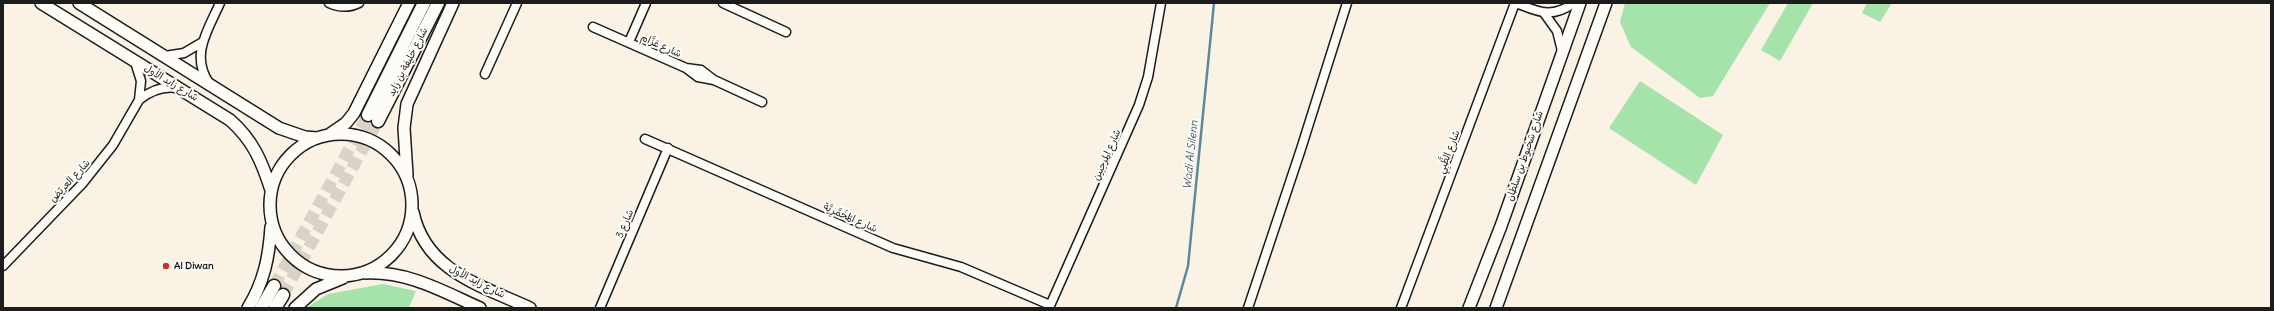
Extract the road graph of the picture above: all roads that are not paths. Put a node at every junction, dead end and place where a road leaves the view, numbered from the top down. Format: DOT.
graph roads {
  1 [pos="41,3"];
  2 [pos="79,3"];
  3 [pos="220,3"];
  4 [pos="329,3"];
  5 [pos="359,3"];
  6 [pos="409,3"];
  7 [pos="424,3"];
  8 [pos="438,3"];
  9 [pos="453,3"];
  10 [pos="517,3"];
  11 [pos="646,3"];
  12 [pos="723,3"];
  13 [pos="1161,3"];
  14 [pos="1347,3"];
  15 [pos="1515,3"];
  16 [pos="1574,3"];
  17 [pos="1580,3"];
  18 [pos="1606,3"];
  19 [pos="1544,14"];
  20 [pos="593,27"];
  21 [pos="786,32"];
  22 [pos="629,42"];
  23 [pos="201,43"];
  24 [pos="1562,52"];
  25 [pos="165,56"];
  26 [pos="135,62"];
  27 [pos="485,74"];
  28 [pos="209,83"];
  29 [pos="178,88"];
  30 [pos="139,100"];
  31 [pos="762,102"];
  32 [pos="321,137"];
  33 [pos="645,138"];
  34 [pos="668,148"];
  35 [pos="407,180"];
  36 [pos="271,190"];
  37 [pos="412,205"];
  38 [pos="271,220"];
  39 [pos="3,266"];
  40 [pos="355,274"];
  41 [pos="274,286"];
  42 [pos="283,295"];
  43 [pos="1049,307"];
  44 [pos="248,308"];
  45 [pos="261,308"];
  46 [pos="275,308"];
  47 [pos="295,308"];
  48 [pos="480,308"];
  49 [pos="530,308"];
  50 [pos="600,308"];
  51 [pos="1248,308"];
  52 [pos="1401,308"];
  53 [pos="1469,308"];
  54 [pos="1496,308"];
  1 -- 26 [label="main road, شارع زايد الأول"];
  2 -- 25 [label="main road, شارع زايد الأول"];
  3 -- 23 [label="street"];
  4 -- 5 [label="street"];
  6 -- 32 [label="main road"];
  7 -- 8 [label="highway, شارع خليفة بن زايد"];
  9 -- 35 [label="main road"];
  10 -- 27 [label="street"];
  11 -- 22 [label="street, شارع عَزَّام"];
  12 -- 21 [label="street"];
  13 -- 43 [label="street, شارع المرحبين"];
  14 -- 51 [label="street"];
  15 -- 19 [label="street, شارع الظَّبِي"];
  15 -- 52 [label="street, شارع الظَّبِي"];
  16 -- 19 [label="street"];
  17 -- 24 [label="main road, شارع شخبوط بن سلطان"];
  18 -- 54 [label="main road"];
  19 -- 24 [label="street"];
  20 -- 22 [label="street, شارع عَزَّام"];
  22 -- 31 [label="street, شارع عَزَّام"];
  23 -- 25 [label="street"];
  23 -- 28 [label="street"];
  24 -- 53 [label="main road, شارع شخبوط بن سلطان"];
  25 -- 28 [label="main road, شارع زايد الأول"];
  26 -- 29 [label="main road, شارع زايد الأول"];
  26 -- 30 [label="street, شارع العريّض"];
  28 -- 32 [label="main road, شارع زايد الأول"];
  29 -- 30 [label="street, شارع العريّض"];
  29 -- 36 [label="main road, شارع زايد الأول"];
  30 -- 39 [label="street, شارع العريّض"];
  32 -- 35 [label="main road"];
  32 -- 36 [label="main road"];
  33 -- 34 [label="street, شارع المْخَمَّرِيَّة"];
  34 -- 43 [label="street, شارع المْخَمَّرِيَّة"];
  34 -- 50 [label="street, شارع 3"];
  35 -- 37 [label="main road"];
  36 -- 38 [label="main road"];
  37 -- 40 [label="main road"];
  37 -- 49 [label="main road, شارع زايد الأول"];
  38 -- 40 [label="main road"];
  38 -- 44 [label="main road"];
  40 -- 47 [label="main road"];
  40 -- 48 [label="main road"];
  41 -- 45 [label="highway"];
  42 -- 46 [label="highway"];
}
